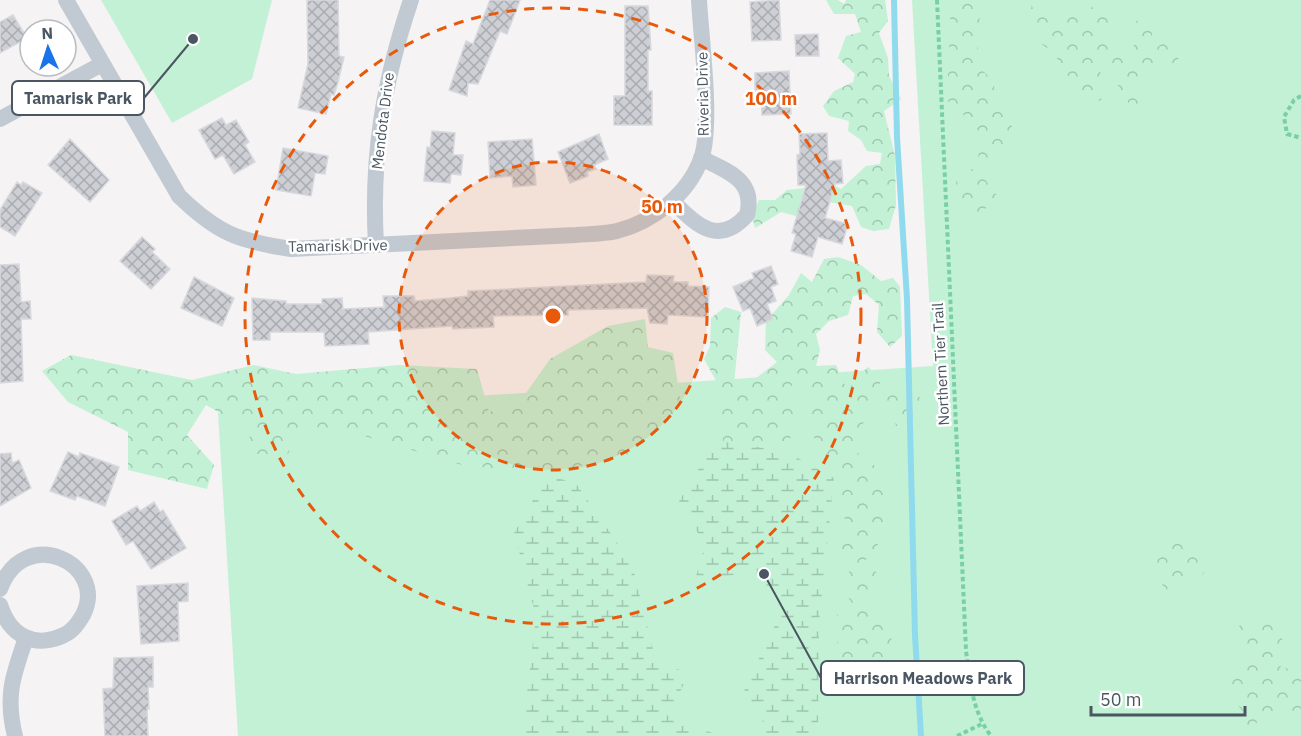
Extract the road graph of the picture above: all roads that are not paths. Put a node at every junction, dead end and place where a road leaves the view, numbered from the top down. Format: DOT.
graph roads {
  1 [pos="66,0"];
  2 [pos="411,0"];
  3 [pos="699,0"];
  4 [pos="102,64"];
  5 [pos="0,119"];
  6 [pos="701,158"];
  7 [pos="687,185"];
  8 [pos="673,202"];
  9 [pos="376,245"];
  10 [pos="0,589"];
  11 [pos="0,605"];
  12 [pos="26,638"];
  13 [pos="15,736"];
  1 -- 4 [label="street, Tamarisk Drive"];
  2 -- 9 [label="street, Mendota Drive"];
  3 -- 6 [label="street, Riveria Drive"];
  4 -- 5 [label="street"];
  4 -- 9 [label="street, Tamarisk Drive"];
  6 -- 7 [label="street, Riveria Drive"];
  6 -- 8 [label="street"];
  7 -- 8 [label="street, Tamarisk Drive"];
  8 -- 9 [label="street, Tamarisk Drive"];
  10 -- 12 [label="street"];
  11 -- 12 [label="street"];
  12 -- 13 [label="street"];
}
